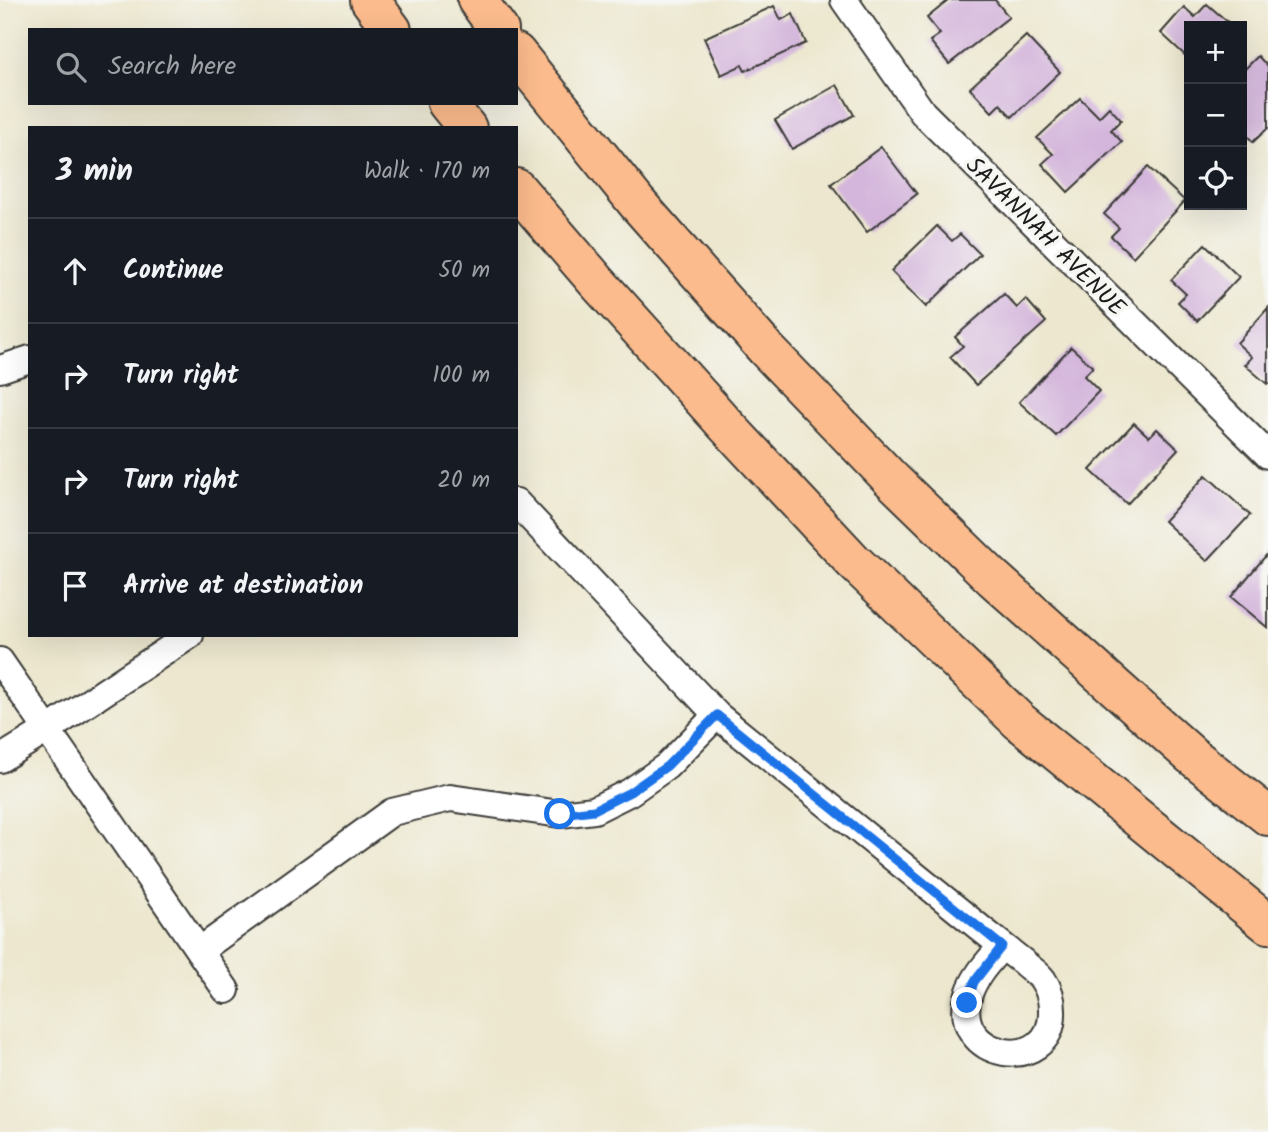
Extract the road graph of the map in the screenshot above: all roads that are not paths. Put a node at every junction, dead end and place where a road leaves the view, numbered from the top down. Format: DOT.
graph roads {
  1 [pos="370,0"];
  2 [pos="477,0"];
  3 [pos="844,0"];
  4 [pos="391,28"];
  5 [pos="498,28"];
  6 [pos="518,55"];
  7 [pos="449,105"];
  8 [pos="465,126"];
  9 [pos="518,190"];
  10 [pos="28,360"];
  11 [pos="0,369"];
  12 [pos="1268,455"];
  13 [pos="518,504"];
  14 [pos="187,637"];
  15 [pos="0,661"];
  16 [pos="717,715"];
  17 [pos="47,730"];
  18 [pos="0,759"];
  19 [pos="1268,816"];
  20 [pos="1268,924"];
  21 [pos="1002,946"];
  22 [pos="199,951"];
  23 [pos="226,990"];
  1 -- 4 [label="highway"];
  2 -- 5 [label="highway"];
  3 -- 12 [label="street, SAVANNAH AVENUE"];
  6 -- 19 [label="highway"];
  7 -- 8 [label="highway"];
  9 -- 20 [label="highway"];
  10 -- 11 [label="street"];
  13 -- 16 [label="street"];
  14 -- 17 [label="street"];
  15 -- 17 [label="street"];
  16 -- 21 [label="street"];
  16 -- 22 [label="street"];
  17 -- 18 [label="street"];
  17 -- 22 [label="street"];
  22 -- 23 [label="street"];
}
